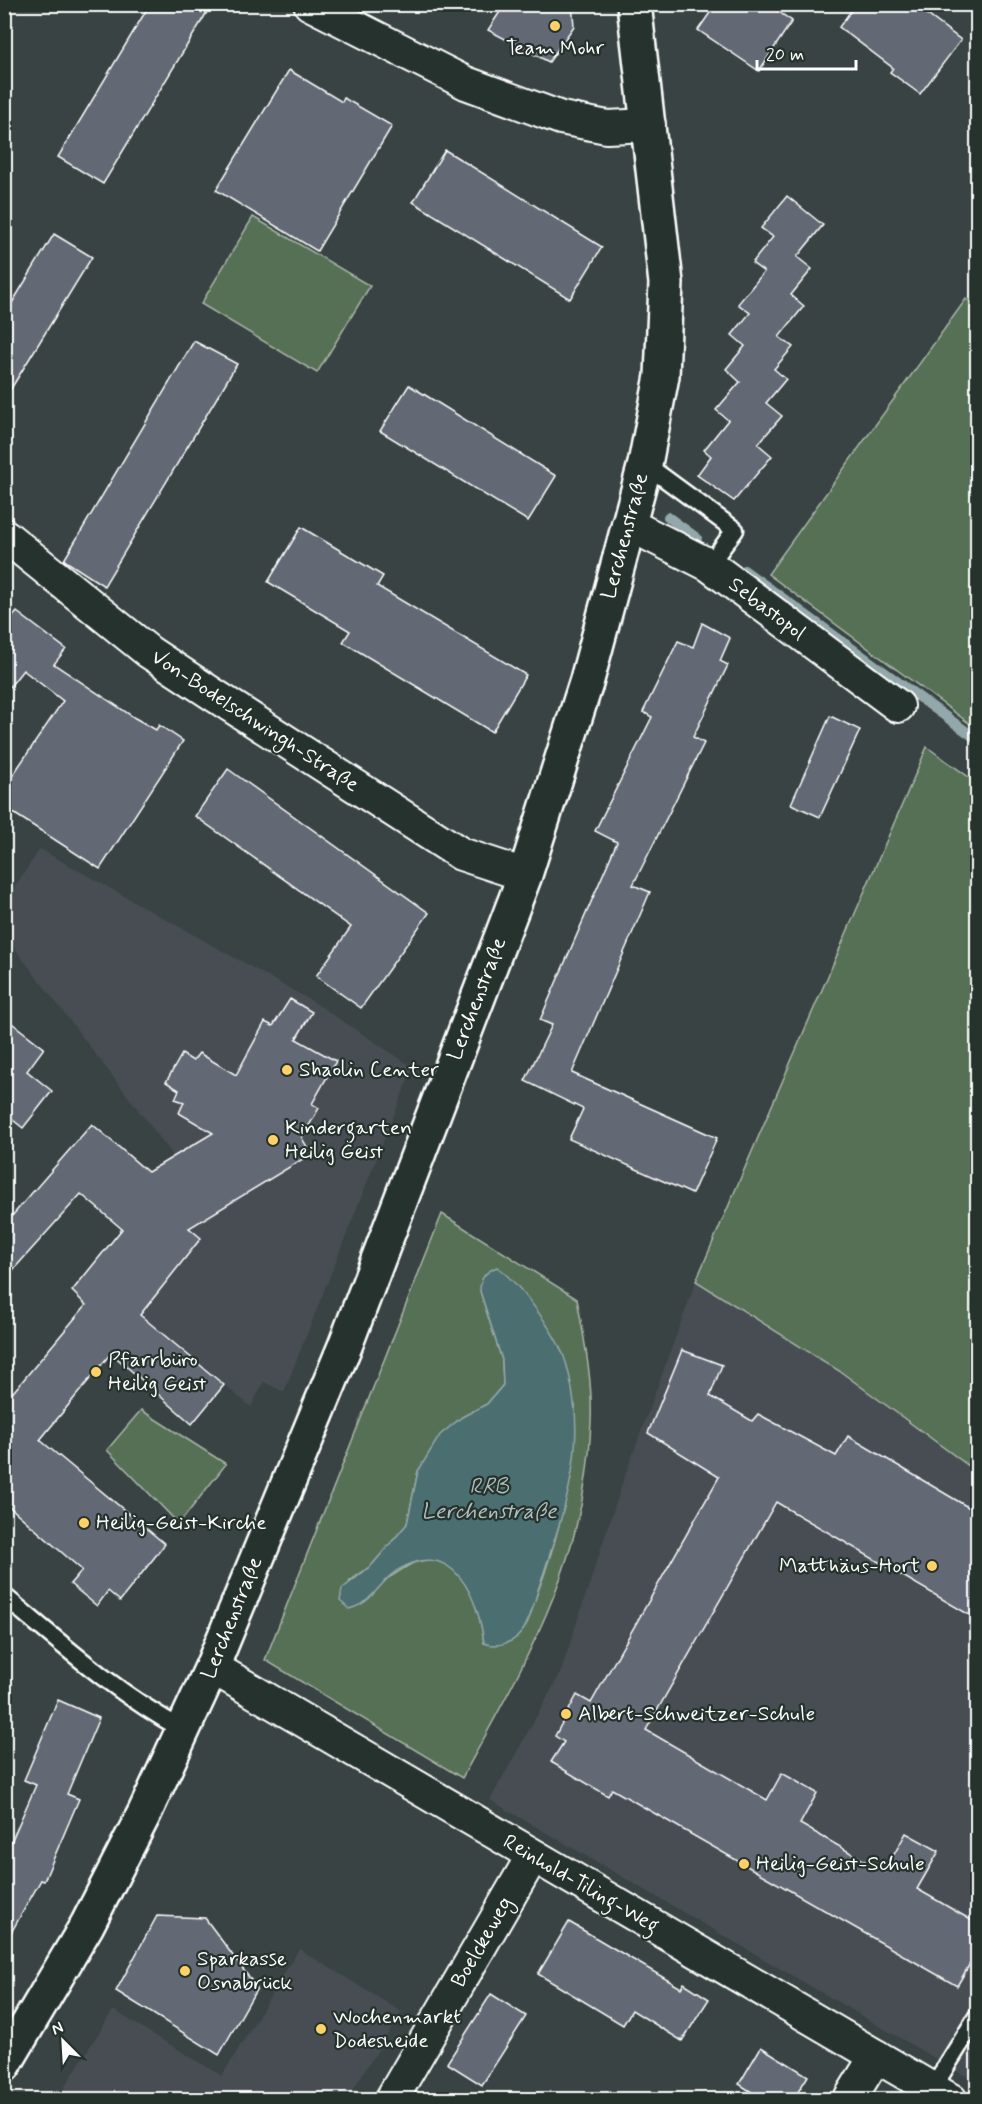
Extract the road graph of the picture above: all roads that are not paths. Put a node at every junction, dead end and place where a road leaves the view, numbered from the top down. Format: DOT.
graph roads {
  1 [pos="310,4"];
  2 [pos="634,4"];
  3 [pos="650,126"];
  4 [pos="645,464"];
  5 [pos="628,524"];
  6 [pos="4,536"];
  7 [pos="709,566"];
  8 [pos="898,706"];
  9 [pos="525,874"];
  10 [pos="4,1596"];
  11 [pos="212,1667"];
  12 [pos="184,1730"];
  13 [pos="532,1857"];
  14 [pos="978,2015"];
  15 [pos="876,2056"];
  16 [pos="4,2065"];
  17 [pos="942,2094"];
  18 [pos="400,2096"];
  19 [pos="849,2100"];
  1 -- 3 [label="street"];
  2 -- 3 [label="street, Lerchenstraße"];
  3 -- 4 [label="street, Lerchenstraße"];
  4 -- 5 [label="street, Lerchenstraße"];
  4 -- 7 [label="lane"];
  5 -- 7 [label="street, Sebastopol"];
  5 -- 9 [label="street, Lerchenstraße"];
  6 -- 9 [label="street, Von-Bodelschwingh-Straße"];
  7 -- 8 [label="street, Sebastopol"];
  9 -- 11 [label="street, Lerchenstraße"];
  10 -- 12 [label="lane"];
  11 -- 12 [label="street, Lerchenstraße"];
  11 -- 13 [label="street, Reinhold-Tiling-Weg"];
  12 -- 16 [label="street, Lerchenstraße"];
  13 -- 15 [label="street, Reinhold-Tiling-Weg"];
  13 -- 18 [label="street, Boelckeweg"];
  14 -- 17 [label="lane"];
  15 -- 17 [label="street, Reinhold-Tiling-Weg"];
  15 -- 19 [label="street"];
}
